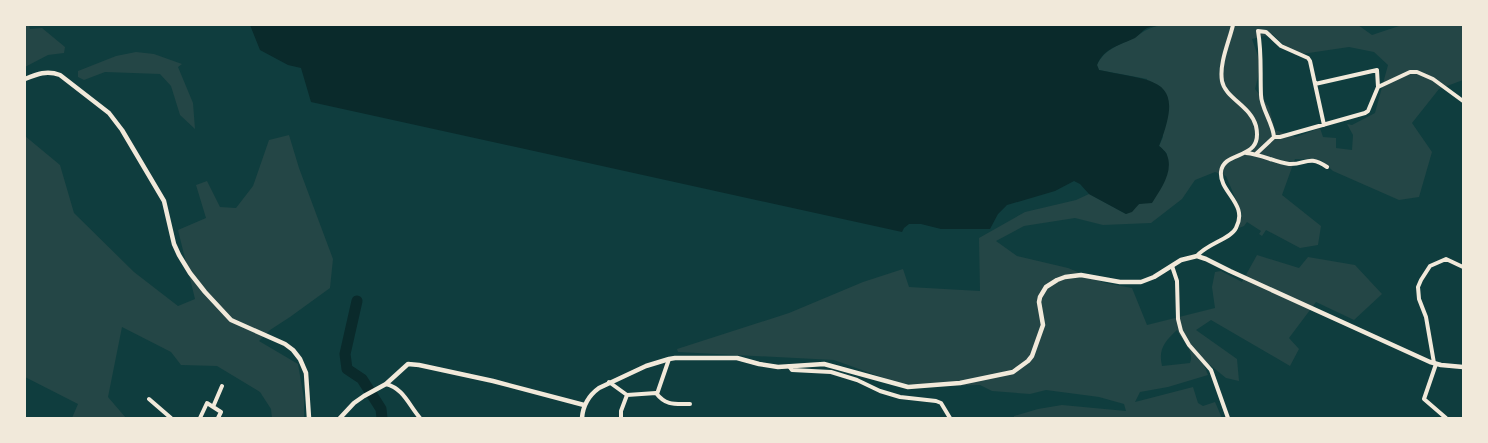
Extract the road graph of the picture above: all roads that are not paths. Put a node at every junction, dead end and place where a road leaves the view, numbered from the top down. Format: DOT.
graph roads {
  1 [pos="1233,25"];
  2 [pos="25,79"];
  3 [pos="1315,84"];
  4 [pos="1378,87"];
  5 [pos="1463,101"];
  6 [pos="1324,125"];
  7 [pos="1274,137"];
  8 [pos="1246,153"];
  9 [pos="1256,154"];
  10 [pos="1327,167"];
  11 [pos="1197,256"];
  12 [pos="1172,266"];
  13 [pos="1463,267"];
  14 [pos="669,359"];
  15 [pos="1435,364"];
  16 [pos="789,366"];
  17 [pos="1463,367"];
  18 [pos="609,382"];
  19 [pos="386,384"];
  20 [pos="222,386"];
  21 [pos="657,394"];
  22 [pos="627,395"];
  23 [pos="149,399"];
  24 [pos="690,404"];
  25 [pos="584,405"];
  26 [pos="213,407"];
  27 [pos="1444,417"];
  28 [pos="171,418"];
  29 [pos="200,418"];
  30 [pos="218,418"];
  31 [pos="309,418"];
  32 [pos="340,418"];
  33 [pos="420,418"];
  34 [pos="582,418"];
  35 [pos="621,418"];
  36 [pos="950,418"];
  37 [pos="1228,418"];
  1 -- 8 [label="street"];
  2 -- 31 [label="street"];
  3 -- 4 [label="street"];
  3 -- 6 [label="street"];
  3 -- 7 [label="street"];
  4 -- 5 [label="street"];
  4 -- 6 [label="street"];
  6 -- 7 [label="street"];
  7 -- 9 [label="street"];
  8 -- 9 [label="street"];
  8 -- 11 [label="street"];
  9 -- 10 [label="street"];
  11 -- 12 [label="street"];
  11 -- 15 [label="street"];
  12 -- 16 [label="street"];
  12 -- 37 [label="street"];
  13 -- 15 [label="street"];
  14 -- 16 [label="street"];
  14 -- 18 [label="street"];
  14 -- 21 [label="street"];
  15 -- 17 [label="street"];
  15 -- 27 [label="street"];
  16 -- 36 [label="street"];
  18 -- 22 [label="street"];
  18 -- 25 [label="street"];
  19 -- 25 [label="street"];
  19 -- 32 [label="street"];
  19 -- 33 [label="street"];
  20 -- 26 [label="street"];
  21 -- 22 [label="street"];
  21 -- 24 [label="street"];
  22 -- 35 [label="street"];
  23 -- 28 [label="street"];
  25 -- 34 [label="street"];
  26 -- 29 [label="street"];
  26 -- 30 [label="street"];
}
